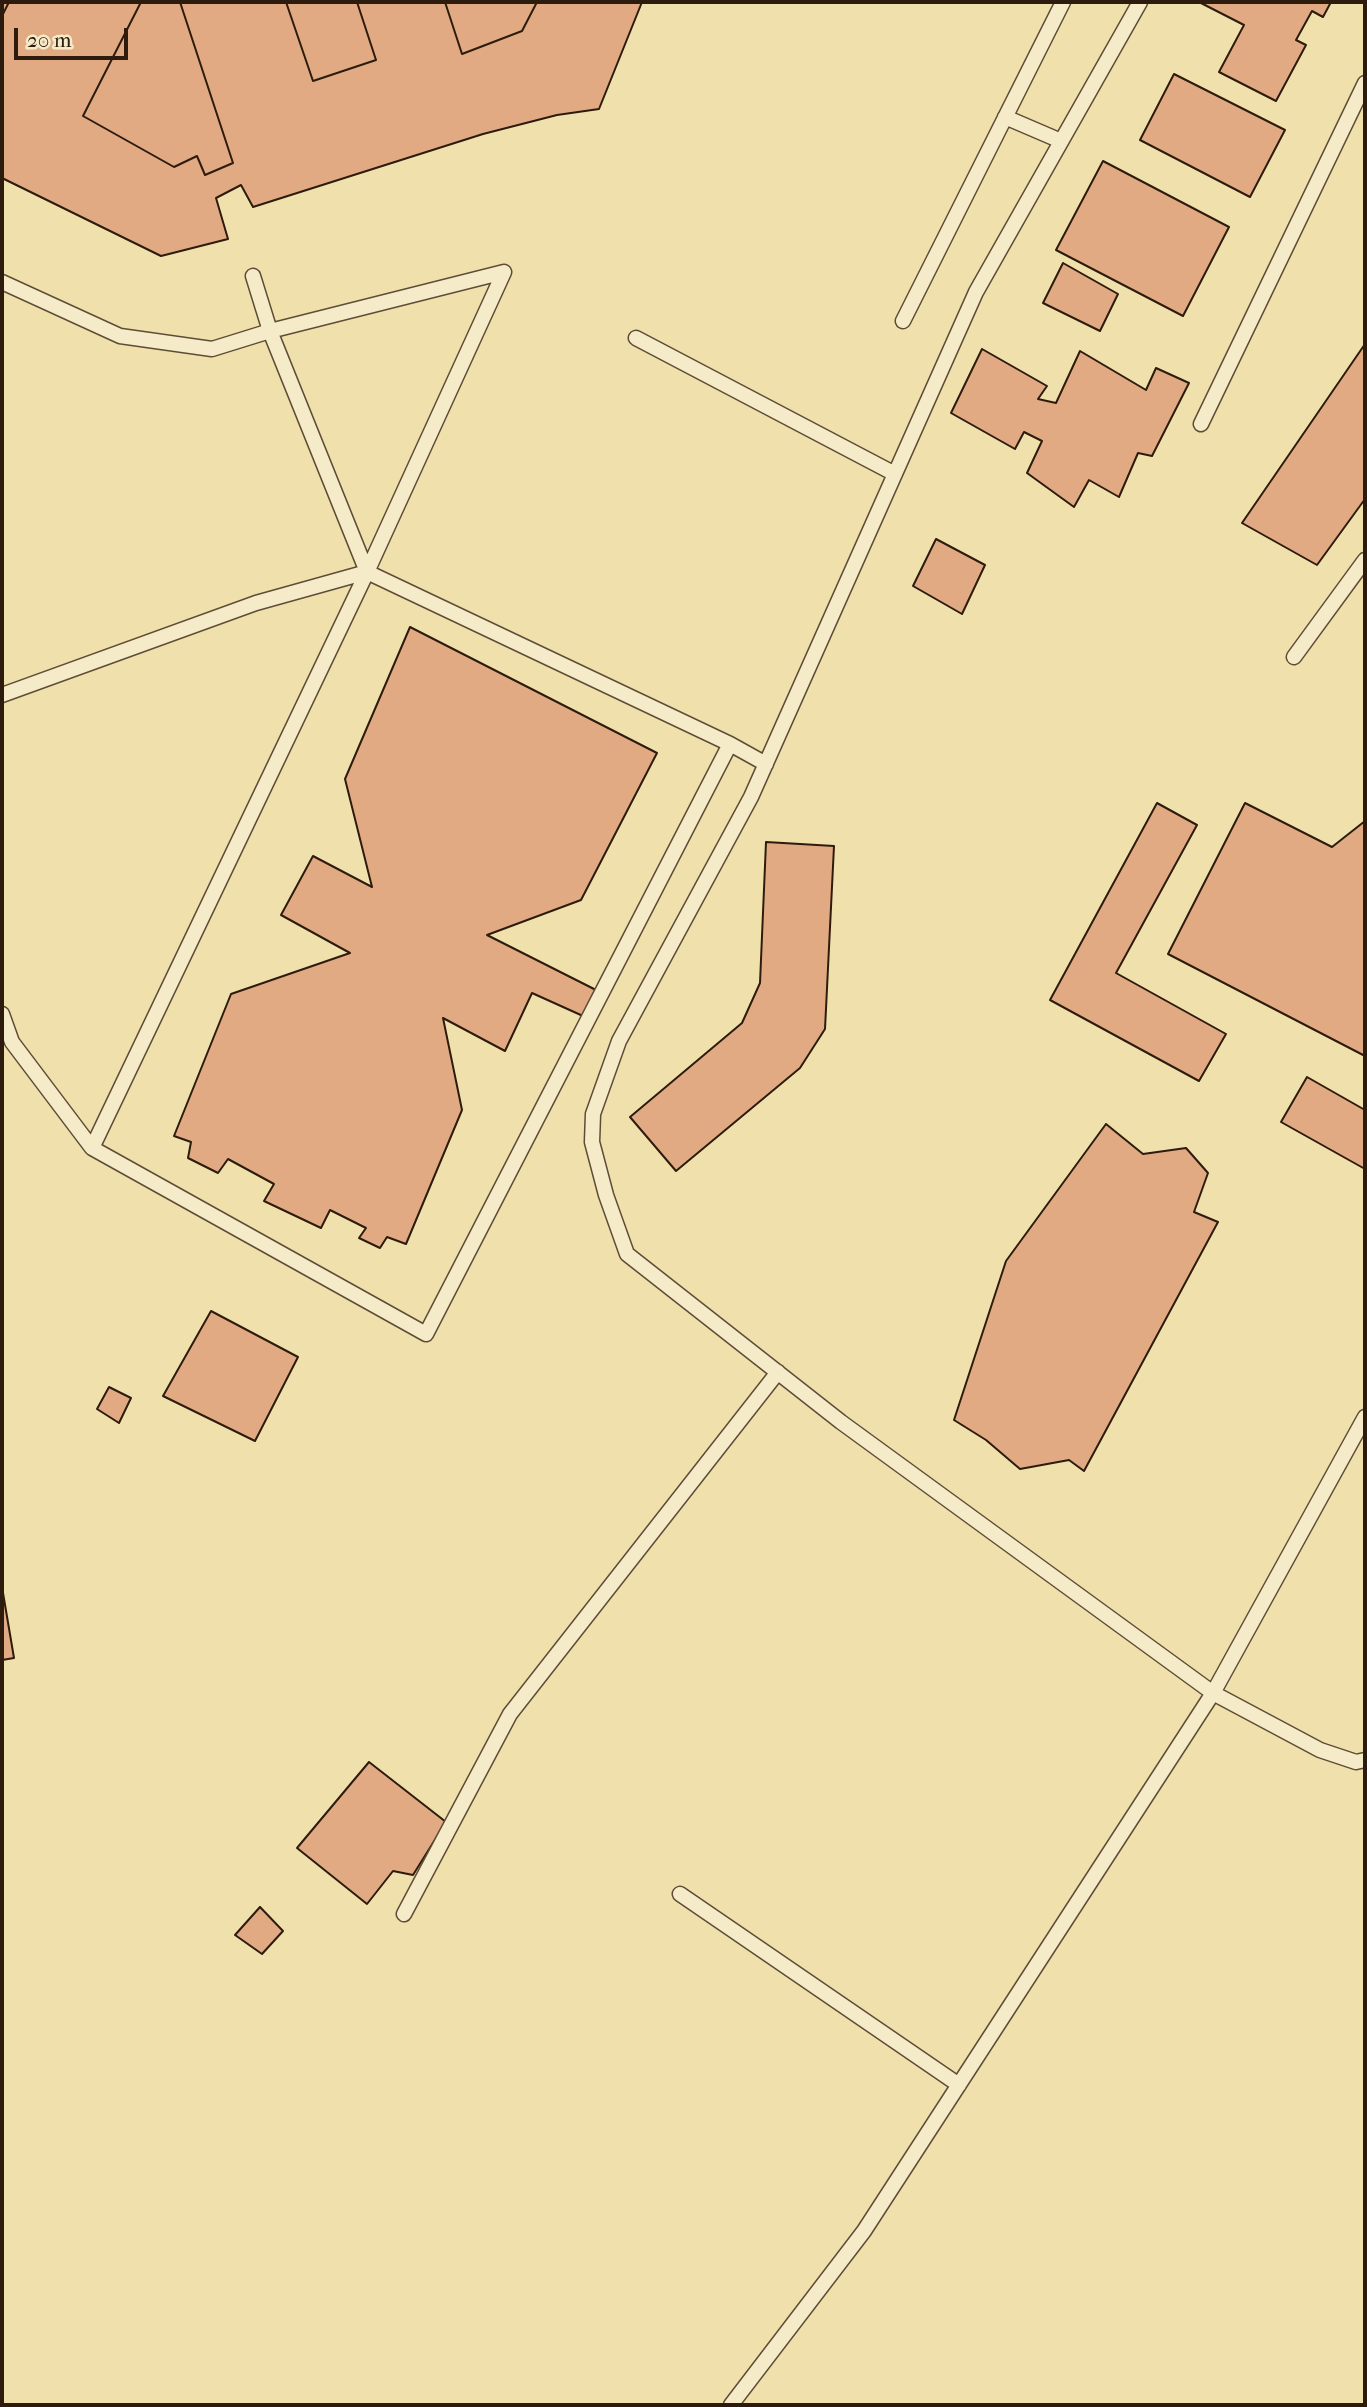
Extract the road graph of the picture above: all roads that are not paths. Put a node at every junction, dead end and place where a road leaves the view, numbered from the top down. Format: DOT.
graph roads {
  1 [pos="1063,2"];
  2 [pos="1140,2"];
  3 [pos="1365,83"];
  4 [pos="1006,117"];
  5 [pos="1061,141"];
  6 [pos="253,276"];
  7 [pos="2,282"];
  8 [pos="903,321"];
  9 [pos="270,331"];
  10 [pos="636,338"];
  11 [pos="1201,424"];
  12 [pos="895,474"];
  13 [pos="1365,561"];
  14 [pos="367,572"];
  15 [pos="1294,657"];
  16 [pos="2,695"];
  17 [pos="730,744"];
  18 [pos="766,764"];
  19 [pos="2,1014"];
  20 [pos="7,1040"];
  21 [pos="93,1148"];
  22 [pos="778,1372"];
  23 [pos="1365,1417"];
  24 [pos="1213,1693"];
  25 [pos="1365,1760"];
  26 [pos="680,1894"];
  27 [pos="404,1914"];
  28 [pos="960,2085"];
  29 [pos="731,2405"];
  1 -- 4 [label="lane"];
  2 -- 5 [label="lane"];
  3 -- 11 [label="lane"];
  4 -- 5 [label="lane"];
  4 -- 8 [label="lane"];
  5 -- 12 [label="lane"];
  6 -- 9 [label="lane"];
  7 -- 9 [label="lane"];
  9 -- 14 [label="lane"];
  9 -- 14 [label="lane"];
  10 -- 12 [label="lane"];
  12 -- 18 [label="lane"];
  13 -- 15 [label="lane"];
  14 -- 16 [label="lane"];
  14 -- 17 [label="lane"];
  14 -- 21 [label="lane"];
  17 -- 18 [label="lane"];
  17 -- 21 [label="lane"];
  18 -- 22 [label="lane"];
  19 -- 20 [label="lane"];
  20 -- 21 [label="lane"];
  22 -- 24 [label="lane"];
  22 -- 27 [label="lane"];
  23 -- 24 [label="lane"];
  24 -- 25 [label="lane"];
  24 -- 28 [label="lane"];
  26 -- 28 [label="lane"];
  28 -- 29 [label="lane"];
}
